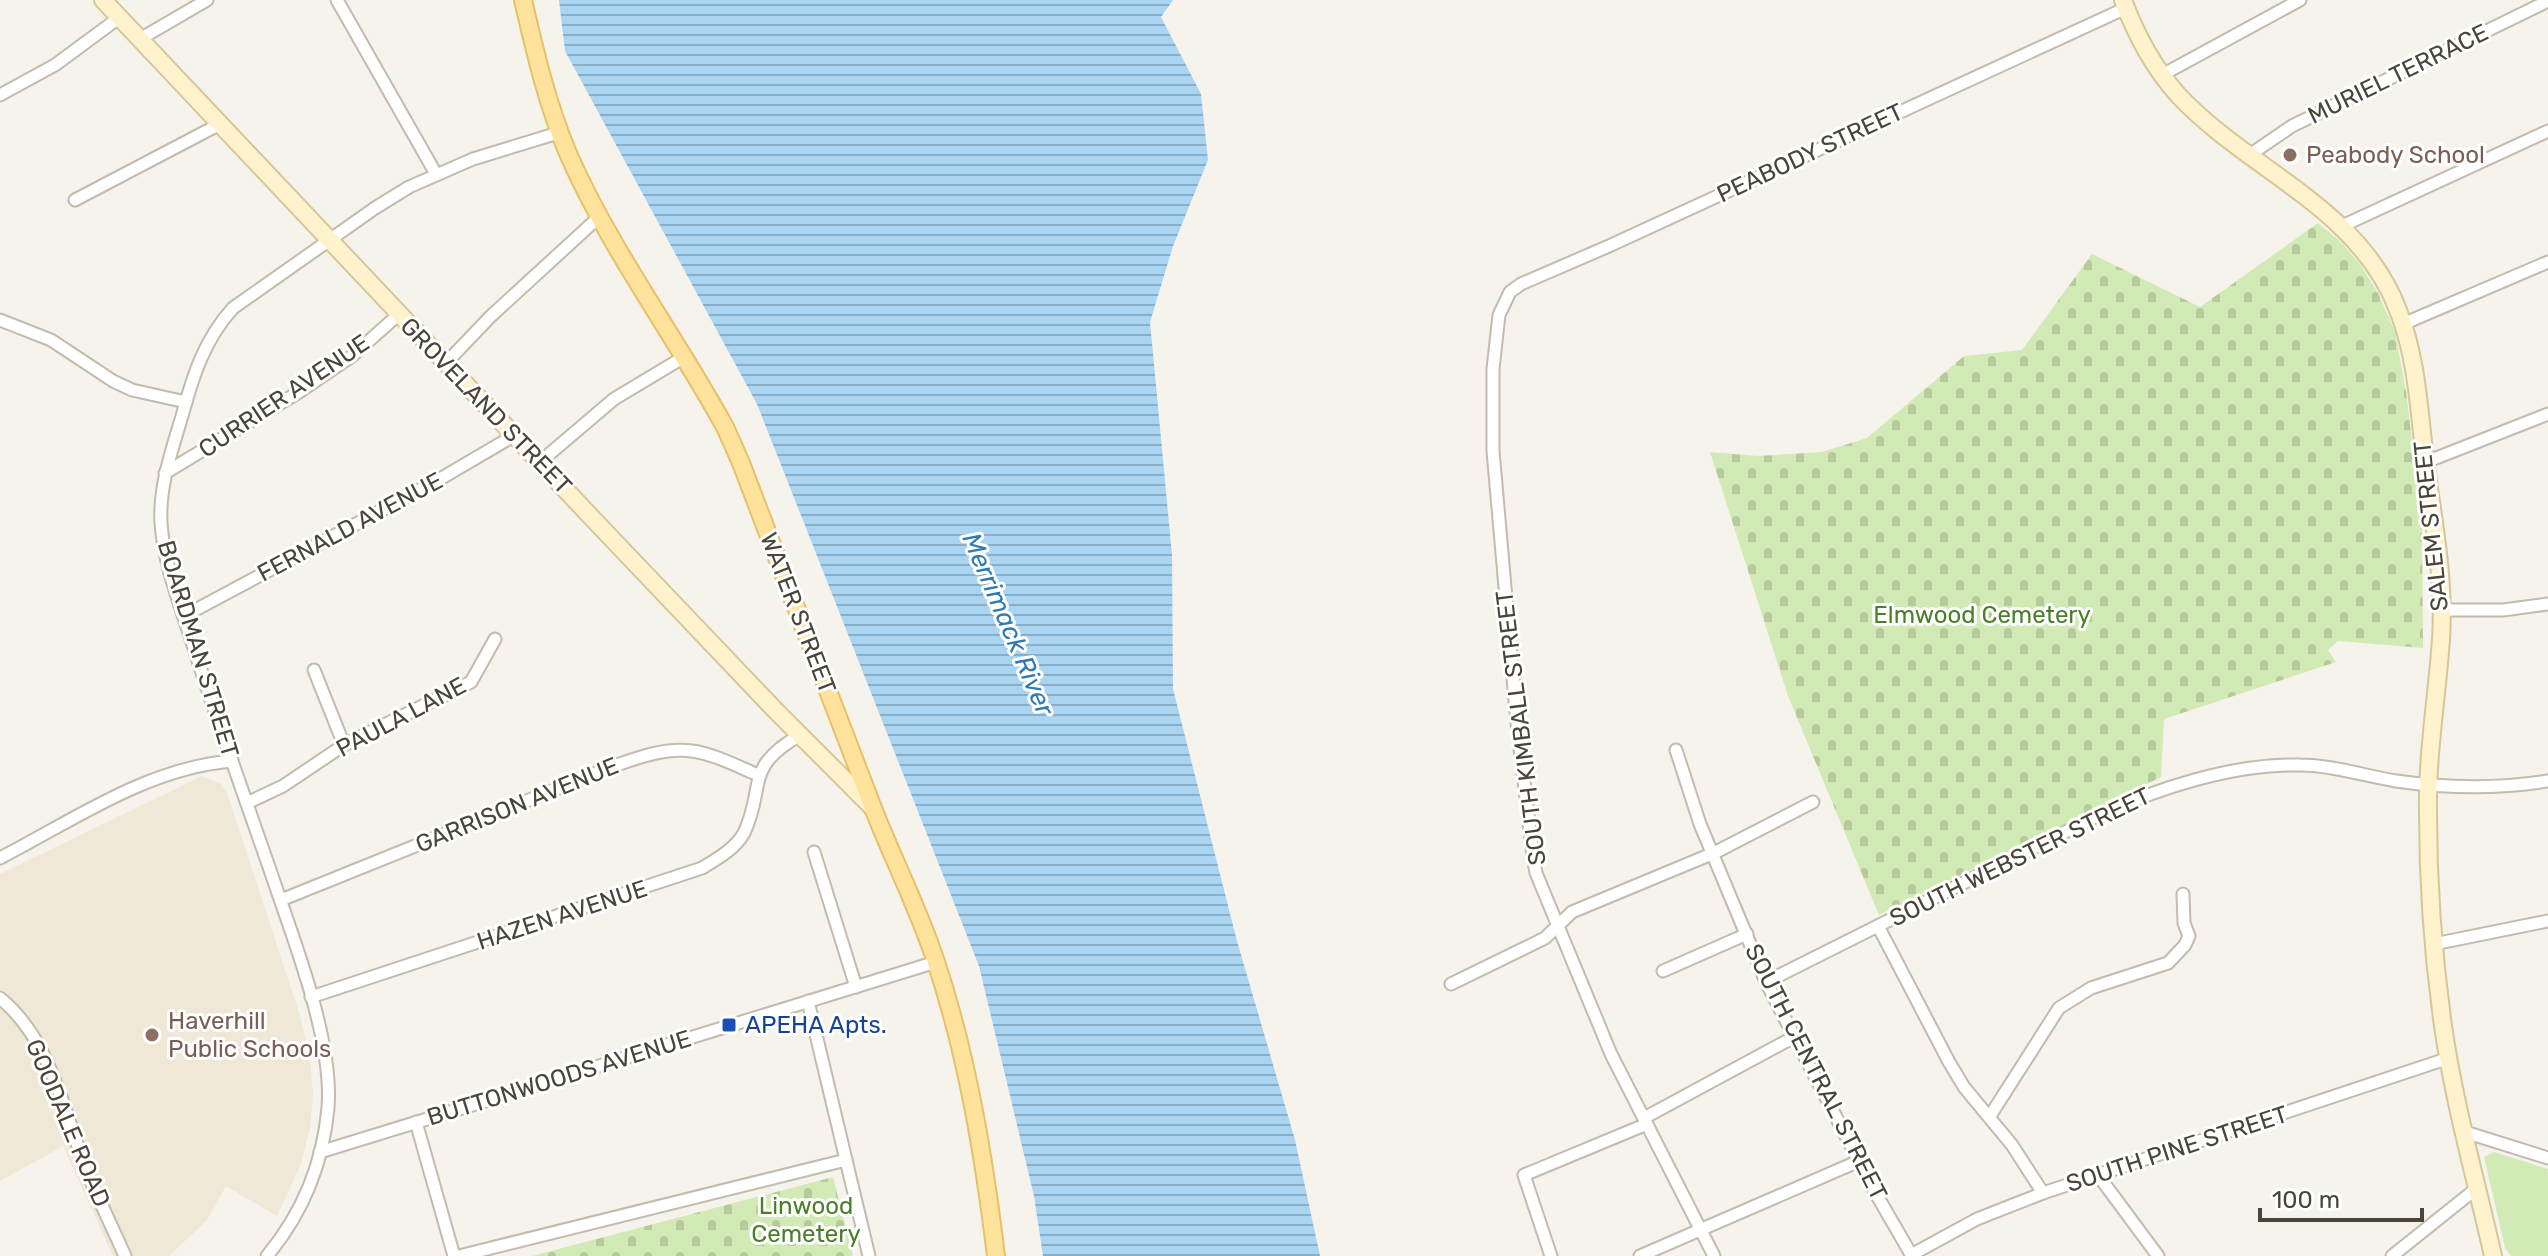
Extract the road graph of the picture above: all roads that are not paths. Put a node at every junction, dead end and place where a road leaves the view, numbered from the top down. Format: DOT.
graph roads {
  1 [pos="103,0"];
  2 [pos="207,0"];
  3 [pos="337,0"];
  4 [pos="523,0"];
  5 [pos="2300,0"];
  6 [pos="2548,1"];
  7 [pos="2124,4"];
  8 [pos="120,17"];
  9 [pos="140,39"];
  10 [pos="2162,75"];
  11 [pos="0,95"];
  12 [pos="220,124"];
  13 [pos="2548,131"];
  14 [pos="561,132"];
  15 [pos="2251,154"];
  16 [pos="436,174"];
  17 [pos="75,200"];
  18 [pos="599,217"];
  19 [pos="2342,226"];
  20 [pos="329,241"];
  21 [pos="2548,262"];
  22 [pos="1502,306"];
  23 [pos="399,314"];
  24 [pos="0,320"];
  25 [pos="2403,324"];
  26 [pos="684,357"];
  27 [pos="446,363"];
  28 [pos="186,402"];
  29 [pos="2548,414"];
  30 [pos="515,435"];
  31 [pos="540,462"];
  32 [pos="2426,462"];
  33 [pos="165,473"];
  34 [pos="2548,604"];
  35 [pos="2441,610"];
  36 [pos="184,616"];
  37 [pos="495,639"];
  38 [pos="314,670"];
  39 [pos="800,735"];
  40 [pos="344,745"];
  41 [pos="1676,750"];
  42 [pos="232,761"];
  43 [pos="758,775"];
  44 [pos="2548,781"];
  45 [pos="2428,785"];
  46 [pos="1813,802"];
  47 [pos="247,803"];
  48 [pos="873,808"];
  49 [pos="814,852"];
  50 [pos="1714,853"];
  51 [pos="0,858"];
  52 [pos="2183,894"];
  53 [pos="281,900"];
  54 [pos="2548,921"];
  55 [pos="1558,926"];
  56 [pos="1878,926"];
  57 [pos="1747,934"];
  58 [pos="2434,944"];
  59 [pos="936,962"];
  60 [pos="1663,971"];
  61 [pos="1766,982"];
  62 [pos="1451,984"];
  63 [pos="856,987"];
  64 [pos="311,997"];
  65 [pos="0,998"];
  66 [pos="808,1001"];
  67 [pos="1794,1037"];
  68 [pos="2449,1058"];
  69 [pos="1990,1116"];
  70 [pos="1645,1121"];
  71 [pos="416,1122"];
  72 [pos="2465,1132"];
  73 [pos="320,1152"];
  74 [pos="2548,1158"];
  75 [pos="846,1160"];
  76 [pos="1859,1161"];
  77 [pos="2098,1175"];
  78 [pos="2477,1188"];
  79 [pos="2043,1193"];
  80 [pos="1701,1231"];
  81 [pos="125,1256"];
  82 [pos="267,1256"];
  83 [pos="456,1256"];
  84 [pos="869,1256"];
  85 [pos="996,1256"];
  86 [pos="1551,1256"];
  87 [pos="1640,1256"];
  88 [pos="1714,1256"];
  89 [pos="1912,1256"];
  90 [pos="2158,1256"];
  91 [pos="2392,1256"];
  92 [pos="2493,1256"];
  1 -- 8 [label="main road, GROVELAND STREET"];
  2 -- 9 [label="street"];
  3 -- 16 [label="street"];
  4 -- 14 [label="main road, WATER STREET"];
  5 -- 10 [label="street"];
  6 -- 15 [label="street, MURIEL TERRACE"];
  7 -- 10 [label="main road, SALEM STREET"];
  7 -- 22 [label="street, PEABODY STREET"];
  8 -- 9 [label="main road, GROVELAND STREET"];
  8 -- 11 [label="street"];
  9 -- 12 [label="main road, GROVELAND STREET"];
  10 -- 15 [label="main road, SALEM STREET"];
  12 -- 17 [label="street"];
  12 -- 20 [label="main road, GROVELAND STREET"];
  13 -- 19 [label="street"];
  14 -- 16 [label="street, BOARDMAN STREET"];
  14 -- 18 [label="main road, WATER STREET"];
  15 -- 19 [label="main road, SALEM STREET"];
  16 -- 20 [label="street, BOARDMAN STREET"];
  18 -- 26 [label="main road, WATER STREET"];
  18 -- 27 [label="street"];
  19 -- 25 [label="main road, SALEM STREET"];
  20 -- 23 [label="main road, GROVELAND STREET"];
  20 -- 28 [label="street, BOARDMAN STREET"];
  21 -- 25 [label="street"];
  22 -- 55 [label="street, SOUTH KIMBALL STREET"];
  23 -- 27 [label="main road, GROVELAND STREET"];
  23 -- 33 [label="street, CURRIER AVENUE"];
  24 -- 28 [label="street"];
  25 -- 32 [label="main road, SALEM STREET"];
  26 -- 31 [label="street"];
  26 -- 48 [label="main road, WATER STREET"];
  27 -- 30 [label="main road, GROVELAND STREET"];
  28 -- 33 [label="street, BOARDMAN STREET"];
  29 -- 32 [label="street"];
  30 -- 31 [label="main road, GROVELAND STREET"];
  30 -- 36 [label="street, FERNALD AVENUE"];
  31 -- 39 [label="main road, GROVELAND STREET"];
  32 -- 35 [label="main road, SALEM STREET"];
  33 -- 36 [label="street, BOARDMAN STREET"];
  34 -- 35 [label="street"];
  35 -- 45 [label="main road, SALEM STREET"];
  36 -- 42 [label="street, BOARDMAN STREET"];
  37 -- 40 [label="street, PAULA LANE"];
  38 -- 40 [label="street"];
  39 -- 43 [label="street"];
  39 -- 48 [label="main road, GROVELAND STREET"];
  40 -- 47 [label="street, PAULA LANE"];
  41 -- 50 [label="street, SOUTH CENTRAL STREET"];
  42 -- 47 [label="street, BOARDMAN STREET"];
  42 -- 51 [label="street"];
  43 -- 53 [label="street, GARRISON AVENUE"];
  43 -- 64 [label="street, HAZEN AVENUE"];
  44 -- 45 [label="street, SOUTH WEBSTER STREET"];
  45 -- 56 [label="street, SOUTH WEBSTER STREET"];
  45 -- 58 [label="main road, SALEM STREET"];
  46 -- 50 [label="street"];
  47 -- 53 [label="street, BOARDMAN STREET"];
  48 -- 59 [label="main road, WATER STREET"];
  49 -- 63 [label="street"];
  50 -- 55 [label="street"];
  50 -- 57 [label="street, SOUTH CENTRAL STREET"];
  52 -- 69 [label="street"];
  53 -- 64 [label="street, BOARDMAN STREET"];
  54 -- 58 [label="street"];
  55 -- 62 [label="street"];
  55 -- 70 [label="street, SOUTH KIMBALL STREET"];
  56 -- 61 [label="street, SOUTH WEBSTER STREET"];
  56 -- 69 [label="street"];
  57 -- 60 [label="street"];
  57 -- 61 [label="street, SOUTH CENTRAL STREET"];
  58 -- 68 [label="main road, SALEM STREET"];
  59 -- 63 [label="street, BUTTONWOODS AVENUE"];
  59 -- 85 [label="main road, WATER STREET"];
  61 -- 67 [label="street, SOUTH CENTRAL STREET"];
  63 -- 66 [label="street, BUTTONWOODS AVENUE"];
  64 -- 73 [label="street, BOARDMAN STREET"];
  65 -- 81 [label="street, GOODALE ROAD"];
  66 -- 71 [label="street, BUTTONWOODS AVENUE"];
  66 -- 75 [label="street"];
  67 -- 70 [label="street"];
  67 -- 76 [label="street, SOUTH CENTRAL STREET"];
  68 -- 72 [label="main road, SALEM STREET"];
  68 -- 77 [label="street, SOUTH PINE STREET"];
  69 -- 79 [label="street"];
  70 -- 80 [label="street, SOUTH KIMBALL STREET"];
  70 -- 86 [label="street"];
  71 -- 73 [label="street, BUTTONWOODS AVENUE"];
  71 -- 83 [label="street"];
  72 -- 74 [label="street"];
  72 -- 78 [label="main road, SALEM STREET"];
  73 -- 82 [label="street, BOARDMAN STREET"];
  75 -- 83 [label="street"];
  75 -- 84 [label="street"];
  76 -- 80 [label="street"];
  76 -- 89 [label="street, SOUTH CENTRAL STREET"];
  77 -- 79 [label="street, SOUTH PINE STREET"];
  77 -- 90 [label="street"];
  78 -- 91 [label="street"];
  78 -- 92 [label="main road, SALEM STREET"];
  79 -- 89 [label="street, SOUTH PINE STREET"];
  80 -- 87 [label="street"];
  80 -- 88 [label="street, SOUTH KIMBALL STREET"];
}
